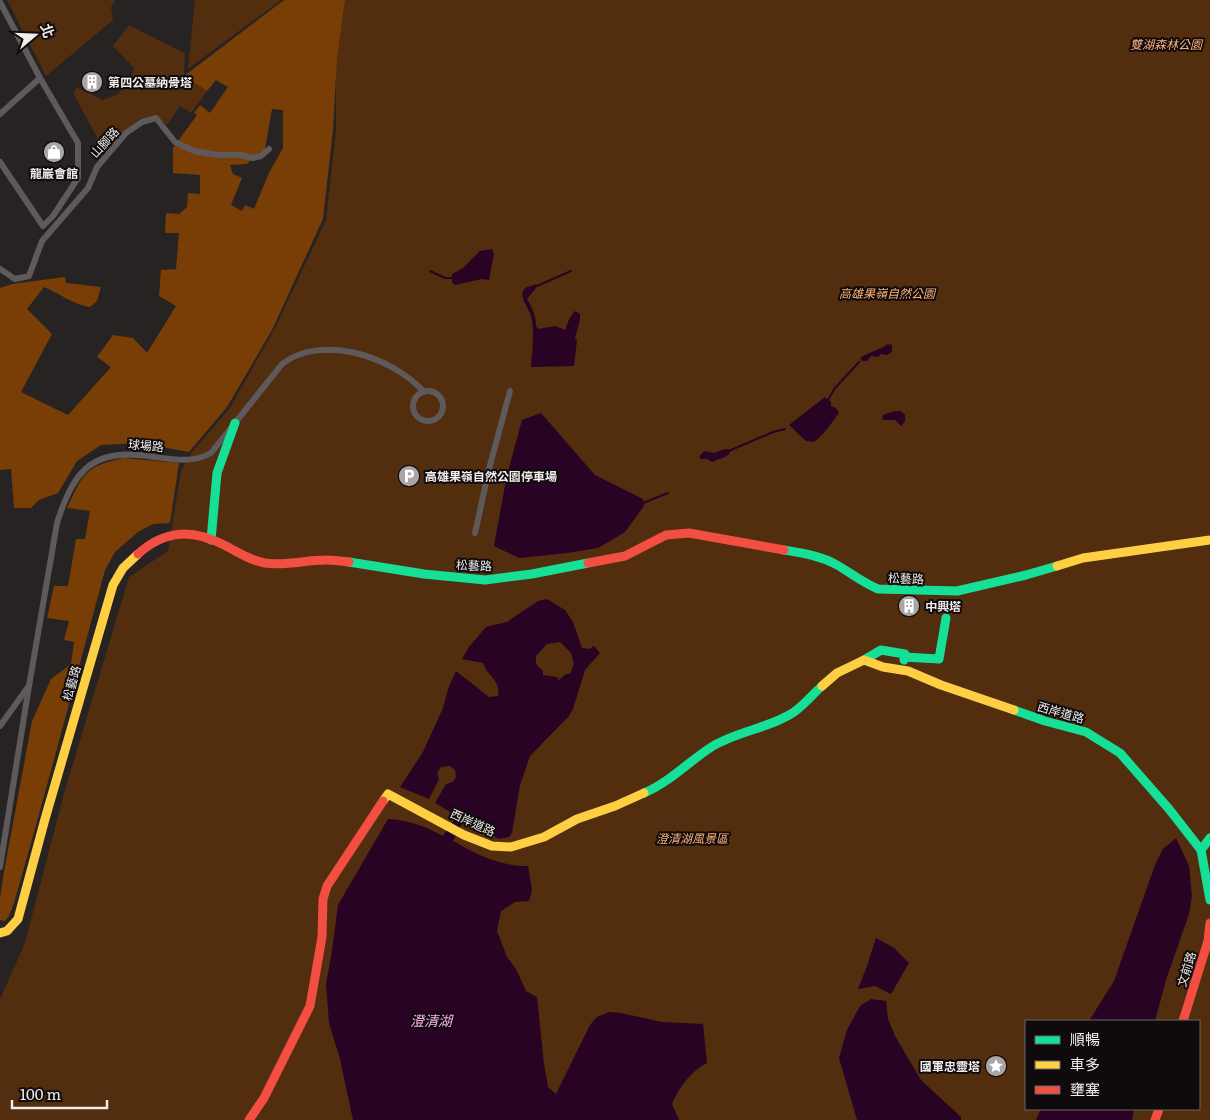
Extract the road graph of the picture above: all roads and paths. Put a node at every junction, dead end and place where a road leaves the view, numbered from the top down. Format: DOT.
graph roads {
  1 [pos="0,2"];
  2 [pos="40,78"];
  3 [pos="0,114"];
  4 [pos="269,148"];
  5 [pos="0,162"];
  6 [pos="0,269"];
  7 [pos="510,391"];
  8 [pos="424,392"];
  9 [pos="236,423"];
  10 [pos="475,533"];
  11 [pos="192,535"];
  12 [pos="211,540"];
  13 [pos="1210,540"];
  14 [pos="238,553"];
  15 [pos="946,618"];
  16 [pos="904,657"];
  17 [pos="864,660"];
  18 [pos="902,670"];
  19 [pos="28,686"];
  20 [pos="0,726"];
  21 [pos="1210,838"];
  22 [pos="1201,850"];
  23 [pos="0,867"];
  24 [pos="1210,900"];
  25 [pos="1210,924"];
  26 [pos="0,933"];
  27 [pos="1183,1020"];
  28 [pos="249,1120"];
  1 -- 2 [label="street"];
  2 -- 3 [label="street"];
  2 -- 5 [label="street"];
  4 -- 6 [label="street, 山腳路"];
  7 -- 10 [label="street"];
  8 -- 8 [label="street, 球場路"];
  8 -- 9 [label="street, 球場路"];
  9 -- 12 [label="street"];
  9 -- 19 [label="street, 球場路"];
  11 -- 12 [label="street, 松藝路"];
  11 -- 14 [label="street"];
  11 -- 26 [label="street, 松藝路"];
  12 -- 14 [label="street, 松藝路"];
  13 -- 14 [label="street, 松藝路"];
  15 -- 16 [label="street, 西岸道路"];
  16 -- 17 [label="street, 西岸道路"];
  16 -- 18 [label="street"];
  17 -- 18 [label="street, 西岸道路"];
  17 -- 28 [label="street, 西岸道路"];
  18 -- 22 [label="street, 西岸道路"];
  19 -- 20 [label="street, 球場路"];
  19 -- 23 [label="street"];
  21 -- 22 [label="street"];
  22 -- 24 [label="street"];
  25 -- 27 [label="street, 文前路"];
}
